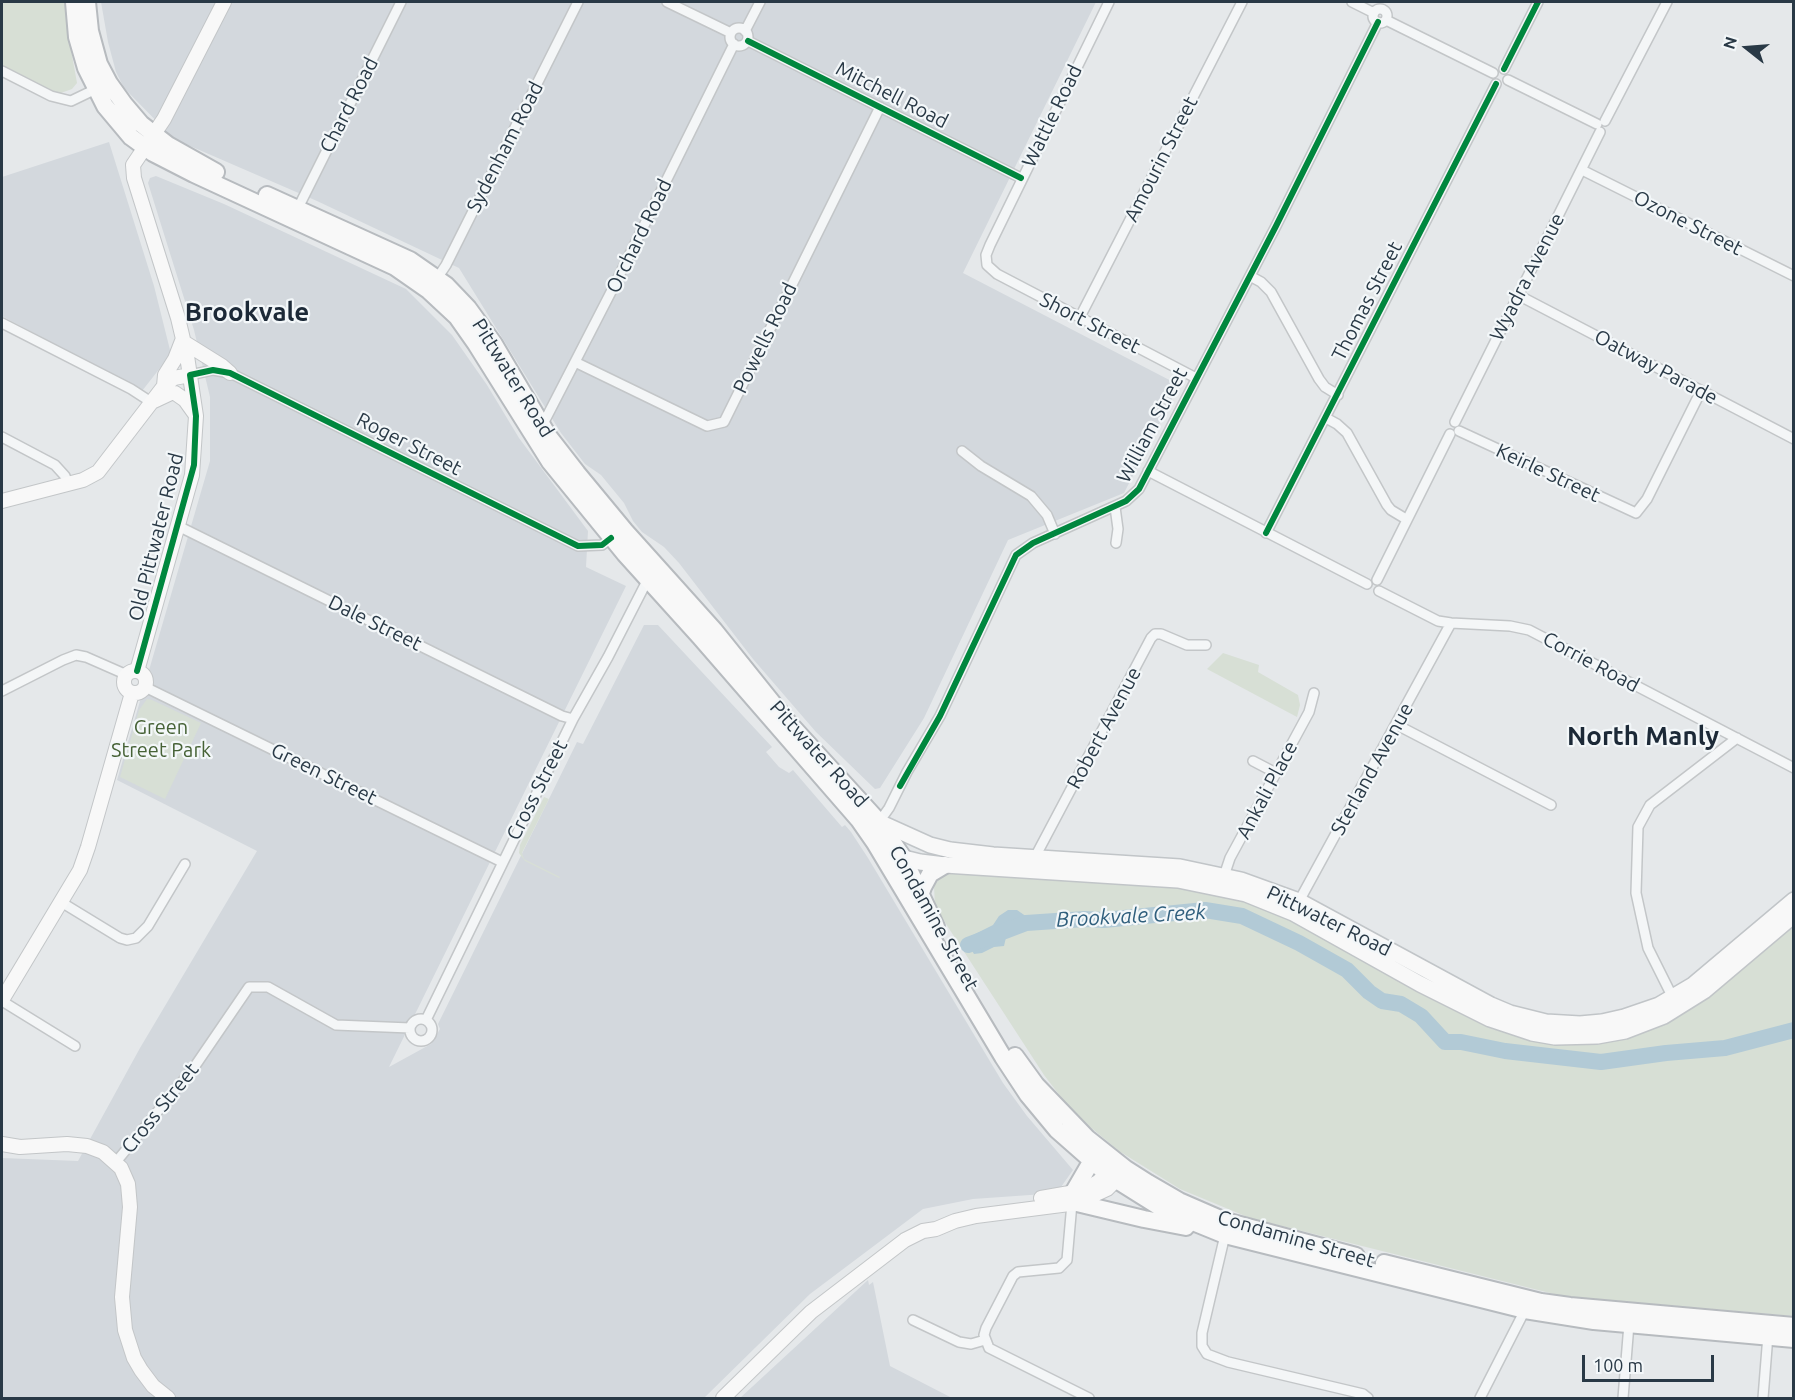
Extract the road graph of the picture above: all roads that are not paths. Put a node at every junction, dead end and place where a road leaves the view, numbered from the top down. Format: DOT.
graph roads {
  1 [pos="74,2"];
  2 [pos="87,2"];
  3 [pos="224,2"];
  4 [pos="401,2"];
  5 [pos="578,2"];
  6 [pos="667,2"];
  7 [pos="760,2"];
  8 [pos="1109,2"];
  9 [pos="1242,2"];
  10 [pos="1352,2"];
  11 [pos="1538,2"];
  12 [pos="1667,2"];
  13 [pos="1381,8"];
  14 [pos="1382,21"];
  15 [pos="745,30"];
  16 [pos="731,33"];
  17 [pos="748,41"];
  18 [pos="734,45"];
  19 [pos="1504,69"];
  20 [pos="2,71"];
  21 [pos="1493,73"];
  22 [pos="1508,81"];
  23 [pos="1496,84"];
  24 [pos="102,86"];
  25 [pos="880,107"];
  26 [pos="1601,126"];
  27 [pos="149,141"];
  28 [pos="1582,170"];
  29 [pos="1021,178"];
  30 [pos="298,208"];
  31 [pos="987,265"];
  32 [pos="1250,276"];
  33 [pos="1794,276"];
  34 [pos="432,284"];
  35 [pos="1518,294"];
  36 [pos="1080,316"];
  37 [pos="2,323"];
  38 [pos="182,340"];
  39 [pos="575,362"];
  40 [pos="230,373"];
  41 [pos="190,375"];
  42 [pos="1196,378"];
  43 [pos="164,386"];
  44 [pos="1701,391"];
  45 [pos="1338,395"];
  46 [pos="151,402"];
  47 [pos="196,416"];
  48 [pos="1326,418"];
  49 [pos="542,426"];
  50 [pos="1455,429"];
  51 [pos="2,437"];
  52 [pos="1794,439"];
  53 [pos="962,451"];
  54 [pos="1148,471"];
  55 [pos="68,484"];
  56 [pos="2,501"];
  57 [pos="1115,507"];
  58 [pos="1406,519"];
  59 [pos="178,526"];
  60 [pos="1266,533"];
  61 [pos="1054,534"];
  62 [pos="611,538"];
  63 [pos="1116,543"];
  64 [pos="652,572"];
  65 [pos="1372,582"];
  66 [pos="1450,623"];
  67 [pos="1206,645"];
  68 [pos="132,673"];
  69 [pos="139,690"];
  70 [pos="2,691"];
  71 [pos="1314,693"];
  72 [pos="573,719"];
  73 [pos="1397,725"];
  74 [pos="1737,738"];
  75 [pos="1253,761"];
  76 [pos="1794,768"];
  77 [pos="1276,773"];
  78 [pos="1551,805"];
  79 [pos="879,822"];
  80 [pos="875,843"];
  81 [pos="904,859"];
  82 [pos="502,862"];
  83 [pos="185,864"];
  84 [pos="1032,864"];
  85 [pos="945,865"];
  86 [pos="1222,882"];
  87 [pos="920,896"];
  88 [pos="1794,900"];
  89 [pos="61,902"];
  90 [pos="1296,907"];
  91 [pos="1794,915"];
  92 [pos="2,1000"];
  93 [pos="1676,1002"];
  94 [pos="426,1020"];
  95 [pos="410,1028"];
  96 [pos="75,1046"];
  97 [pos="2,1144"];
  98 [pos="1091,1161"];
  99 [pos="116,1162"];
  100 [pos="1117,1171"];
  101 [pos="1074,1200"];
  102 [pos="1205,1227"];
  103 [pos="1225,1235"];
  104 [pos="1528,1305"];
  105 [pos="914,1320"];
  106 [pos="1629,1324"];
  107 [pos="1794,1326"];
  108 [pos="1768,1330"];
  109 [pos="1794,1339"];
  110 [pos="985,1340"];
  111 [pos="168,1398"];
  112 [pos="723,1398"];
  113 [pos="1089,1398"];
  114 [pos="1368,1398"];
  115 [pos="1480,1398"];
  116 [pos="1623,1398"];
  117 [pos="1763,1398"];
  1 -- 24 [label="highway, Pittwater Road"];
  2 -- 24 [label="highway, Pittwater Road"];
  3 -- 27 [label="street, Old Pittwater Road"];
  4 -- 30 [label="street, Chard Road"];
  5 -- 34 [label="street, Sydenham Road"];
  6 -- 16 [label="street"];
  7 -- 15 [label="street"];
  8 -- 29 [label="street, Wattle Road"];
  9 -- 36 [label="street, Amourin Street"];
  10 -- 13 [label="street"];
  11 -- 19 [label="street"];
  12 -- 26 [label="street, Wyadra Avenue"];
  13 -- 14 [label="street"];
  14 -- 21 [label="street"];
  14 -- 32 [label="street, William Street"];
  15 -- 16 [label="street"];
  15 -- 17 [label="street"];
  16 -- 18 [label="street"];
  17 -- 18 [label="street"];
  17 -- 25 [label="street, Mitchell Road"];
  18 -- 39 [label="street, Orchard Road"];
  19 -- 21 [label="street"];
  19 -- 22 [label="street"];
  20 -- 24 [label="street"];
  21 -- 23 [label="street"];
  22 -- 23 [label="street"];
  22 -- 26 [label="street"];
  23 -- 45 [label="street, Thomas Street"];
  24 -- 27 [label="highway, Pittwater Road"];
  25 -- 29 [label="street, Mitchell Road"];
  25 -- 39 [label="street, Powells Road"];
  26 -- 28 [label="street, Wyadra Avenue"];
  27 -- 30 [label="highway, Pittwater Road"];
  27 -- 34 [label="highway, Pittwater Road"];
  27 -- 38 [label="street, Old Pittwater Road"];
  28 -- 33 [label="street, Ozone Street"];
  28 -- 35 [label="street, Wyadra Avenue"];
  29 -- 31 [label="street, Wattle Road"];
  30 -- 34 [label="highway, Pittwater Road"];
  31 -- 36 [label="street, Short Street"];
  32 -- 42 [label="street, William Street"];
  32 -- 45 [label="street"];
  34 -- 49 [label="highway, Pittwater Road"];
  34 -- 62 [label="highway, Pittwater Road"];
  35 -- 44 [label="street, Oatway Parade"];
  35 -- 50 [label="street, Wyadra Avenue"];
  36 -- 42 [label="street, Short Street"];
  37 -- 46 [label="street"];
  38 -- 40 [label="street"];
  38 -- 41 [label="street, Old Pittwater Road"];
  38 -- 43 [label="street"];
  39 -- 49 [label="street, Orchard Road"];
  40 -- 41 [label="street, Roger Street"];
  40 -- 62 [label="street, Roger Street"];
  41 -- 43 [label="street"];
  41 -- 47 [label="street, Old Pittwater Road"];
  42 -- 54 [label="street, William Street"];
  43 -- 46 [label="street"];
  44 -- 50 [label="street, Keirle Street"];
  44 -- 52 [label="street, Oatway Parade"];
  45 -- 48 [label="street, Thomas Street"];
  46 -- 47 [label="street"];
  46 -- 55 [label="street"];
  47 -- 59 [label="street, Old Pittwater Road"];
  48 -- 58 [label="street"];
  48 -- 60 [label="street, Thomas Street"];
  49 -- 64 [label="highway, Pittwater Road"];
  50 -- 58 [label="street, Wyadra Avenue"];
  51 -- 55 [label="street"];
  53 -- 61 [label="street"];
  54 -- 57 [label="street, William Street"];
  54 -- 60 [label="street"];
  55 -- 56 [label="street"];
  57 -- 61 [label="street, William Street"];
  57 -- 63 [label="street"];
  58 -- 65 [label="street, Wyadra Avenue"];
  59 -- 68 [label="street, Old Pittwater Road"];
  59 -- 72 [label="street, Dale Street"];
  60 -- 65 [label="street"];
  61 -- 79 [label="street, William Street"];
  62 -- 64 [label="highway, Pittwater Road"];
  64 -- 72 [label="street, Cross Street"];
  64 -- 79 [label="highway, Pittwater Road"];
  64 -- 80 [label="highway, Pittwater Road"];
  65 -- 66 [label="street, Corrie Road"];
  66 -- 73 [label="street, Sterland Avenue"];
  66 -- 74 [label="street, Corrie Road"];
  67 -- 84 [label="street, Robert Avenue"];
  68 -- 69 [label="street"];
  68 -- 69 [label="street"];
  68 -- 70 [label="street"];
  69 -- 82 [label="street, Green Street"];
  69 -- 89 [label="street"];
  71 -- 77 [label="street, Ankali Place"];
  72 -- 82 [label="street, Cross Street"];
  73 -- 78 [label="street"];
  73 -- 90 [label="street, Sterland Avenue"];
  74 -- 76 [label="street, Corrie Road"];
  74 -- 93 [label="street"];
  75 -- 77 [label="street"];
  77 -- 86 [label="street, Ankali Place"];
  79 -- 81 [label="highway, Condamine Street"];
  79 -- 84 [label="main road, Pittwater Road"];
  80 -- 81 [label="main road, Pittwater Road"];
  80 -- 98 [label="highway, Condamine Street"];
  81 -- 85 [label="main road, Pittwater Road"];
  81 -- 87 [label="highway, Condamine Street"];
  82 -- 94 [label="street, Cross Street"];
  83 -- 89 [label="street"];
  84 -- 85 [label="main road, Pittwater Road"];
  84 -- 86 [label="main road, Pittwater Road"];
  85 -- 87 [label="highway"];
  86 -- 90 [label="main road, Pittwater Road"];
  87 -- 100 [label="highway, Condamine Street"];
  88 -- 93 [label="main road, Pittwater Road"];
  89 -- 92 [label="street"];
  90 -- 93 [label="main road, Pittwater Road"];
  91 -- 93 [label="main road, Pittwater Road"];
  92 -- 96 [label="street"];
  94 -- 95 [label="street"];
  94 -- 95 [label="street"];
  95 -- 99 [label="street, Cross Street"];
  97 -- 99 [label="street"];
  98 -- 100 [label="highway, Condamine Street"];
  98 -- 101 [label="highway"];
  99 -- 111 [label="street"];
  100 -- 101 [label="street"];
  100 -- 102 [label="highway, Condamine Street"];
  100 -- 104 [label="highway, Condamine Street"];
  101 -- 102 [label="highway"];
  101 -- 110 [label="street"];
  101 -- 112 [label="street"];
  102 -- 103 [label="highway, Condamine Street"];
  103 -- 104 [label="highway, Condamine Street"];
  103 -- 114 [label="street"];
  104 -- 106 [label="highway, Condamine Street"];
  104 -- 108 [label="highway, Condamine Street"];
  104 -- 115 [label="street"];
  105 -- 110 [label="street"];
  106 -- 108 [label="highway, Condamine Street"];
  106 -- 116 [label="street"];
  107 -- 108 [label="highway, Condamine Street"];
  108 -- 109 [label="highway, Condamine Street"];
  108 -- 117 [label="street"];
  110 -- 113 [label="street"];
}
